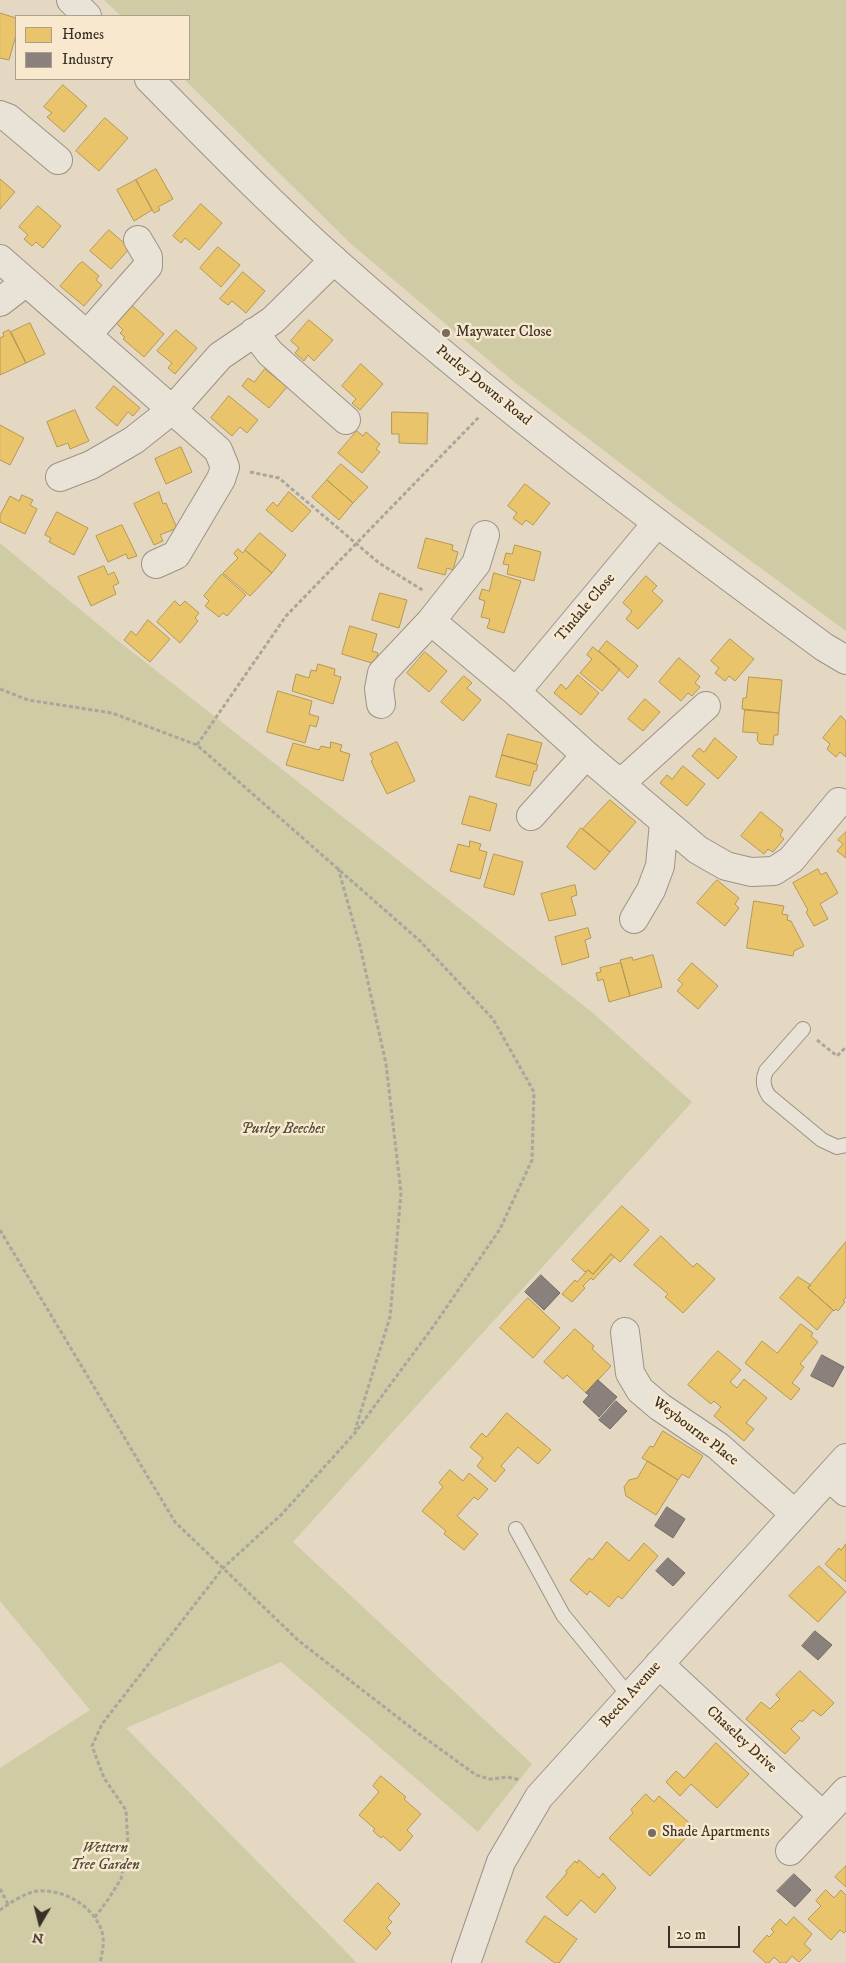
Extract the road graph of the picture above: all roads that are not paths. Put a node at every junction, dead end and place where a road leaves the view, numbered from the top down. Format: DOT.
graph roads {
  1 [pos="71,0"];
  2 [pos="86,15"];
  3 [pos="149,80"];
  4 [pos="0,115"];
  5 [pos="58,160"];
  6 [pos="138,240"];
  7 [pos="0,259"];
  8 [pos="334,260"];
  9 [pos="26,282"];
  10 [pos="0,302"];
  11 [pos="254,332"];
  12 [pos="87,335"];
  13 [pos="173,409"];
  14 [pos="346,420"];
  15 [pos="60,478"];
  16 [pos="657,523"];
  17 [pos="485,536"];
  18 [pos="156,564"];
  19 [pos="437,612"];
  20 [pos="846,660"];
  21 [pos="516,692"];
  22 [pos="381,704"];
  23 [pos="706,706"];
  24 [pos="586,755"];
  25 [pos="620,784"];
  26 [pos="838,802"];
  27 [pos="531,816"];
  28 [pos="664,822"];
  29 [pos="634,920"];
  30 [pos="803,1029"];
  31 [pos="846,1145"];
  32 [pos="625,1332"];
  33 [pos="840,1476"];
  34 [pos="795,1514"];
  35 [pos="516,1529"];
  36 [pos="659,1664"];
  37 [pos="630,1697"];
  38 [pos="846,1792"];
  39 [pos="823,1816"];
  40 [pos="790,1851"];
  41 [pos="466,1963"];
  1 -- 2 [label="street"];
  3 -- 8 [label="street, Purley Downs Road"];
  4 -- 5 [label="street"];
  6 -- 12 [label="street"];
  7 -- 9 [label="street"];
  8 -- 11 [label="street"];
  8 -- 16 [label="street, Purley Downs Road"];
  9 -- 10 [label="street"];
  9 -- 12 [label="street"];
  11 -- 13 [label="street"];
  11 -- 14 [label="street"];
  12 -- 13 [label="street"];
  13 -- 15 [label="street"];
  13 -- 18 [label="street"];
  16 -- 20 [label="street, Purley Downs Road"];
  16 -- 21 [label="street, Tindale Close"];
  17 -- 19 [label="street"];
  19 -- 21 [label="street"];
  19 -- 22 [label="street"];
  21 -- 24 [label="street"];
  23 -- 25 [label="street"];
  24 -- 25 [label="street"];
  24 -- 27 [label="street"];
  25 -- 28 [label="street"];
  26 -- 28 [label="street"];
  28 -- 29 [label="street"];
  30 -- 31 [label="lane"];
  32 -- 34 [label="street, Weybourne Place"];
  33 -- 34 [label="street, Beech Avenue"];
  34 -- 36 [label="street, Beech Avenue"];
  35 -- 37 [label="lane"];
  36 -- 37 [label="street, Beech Avenue"];
  36 -- 39 [label="street, Chaseley Drive"];
  37 -- 41 [label="street, Beech Avenue"];
  38 -- 39 [label="street"];
  39 -- 40 [label="street"];
}
